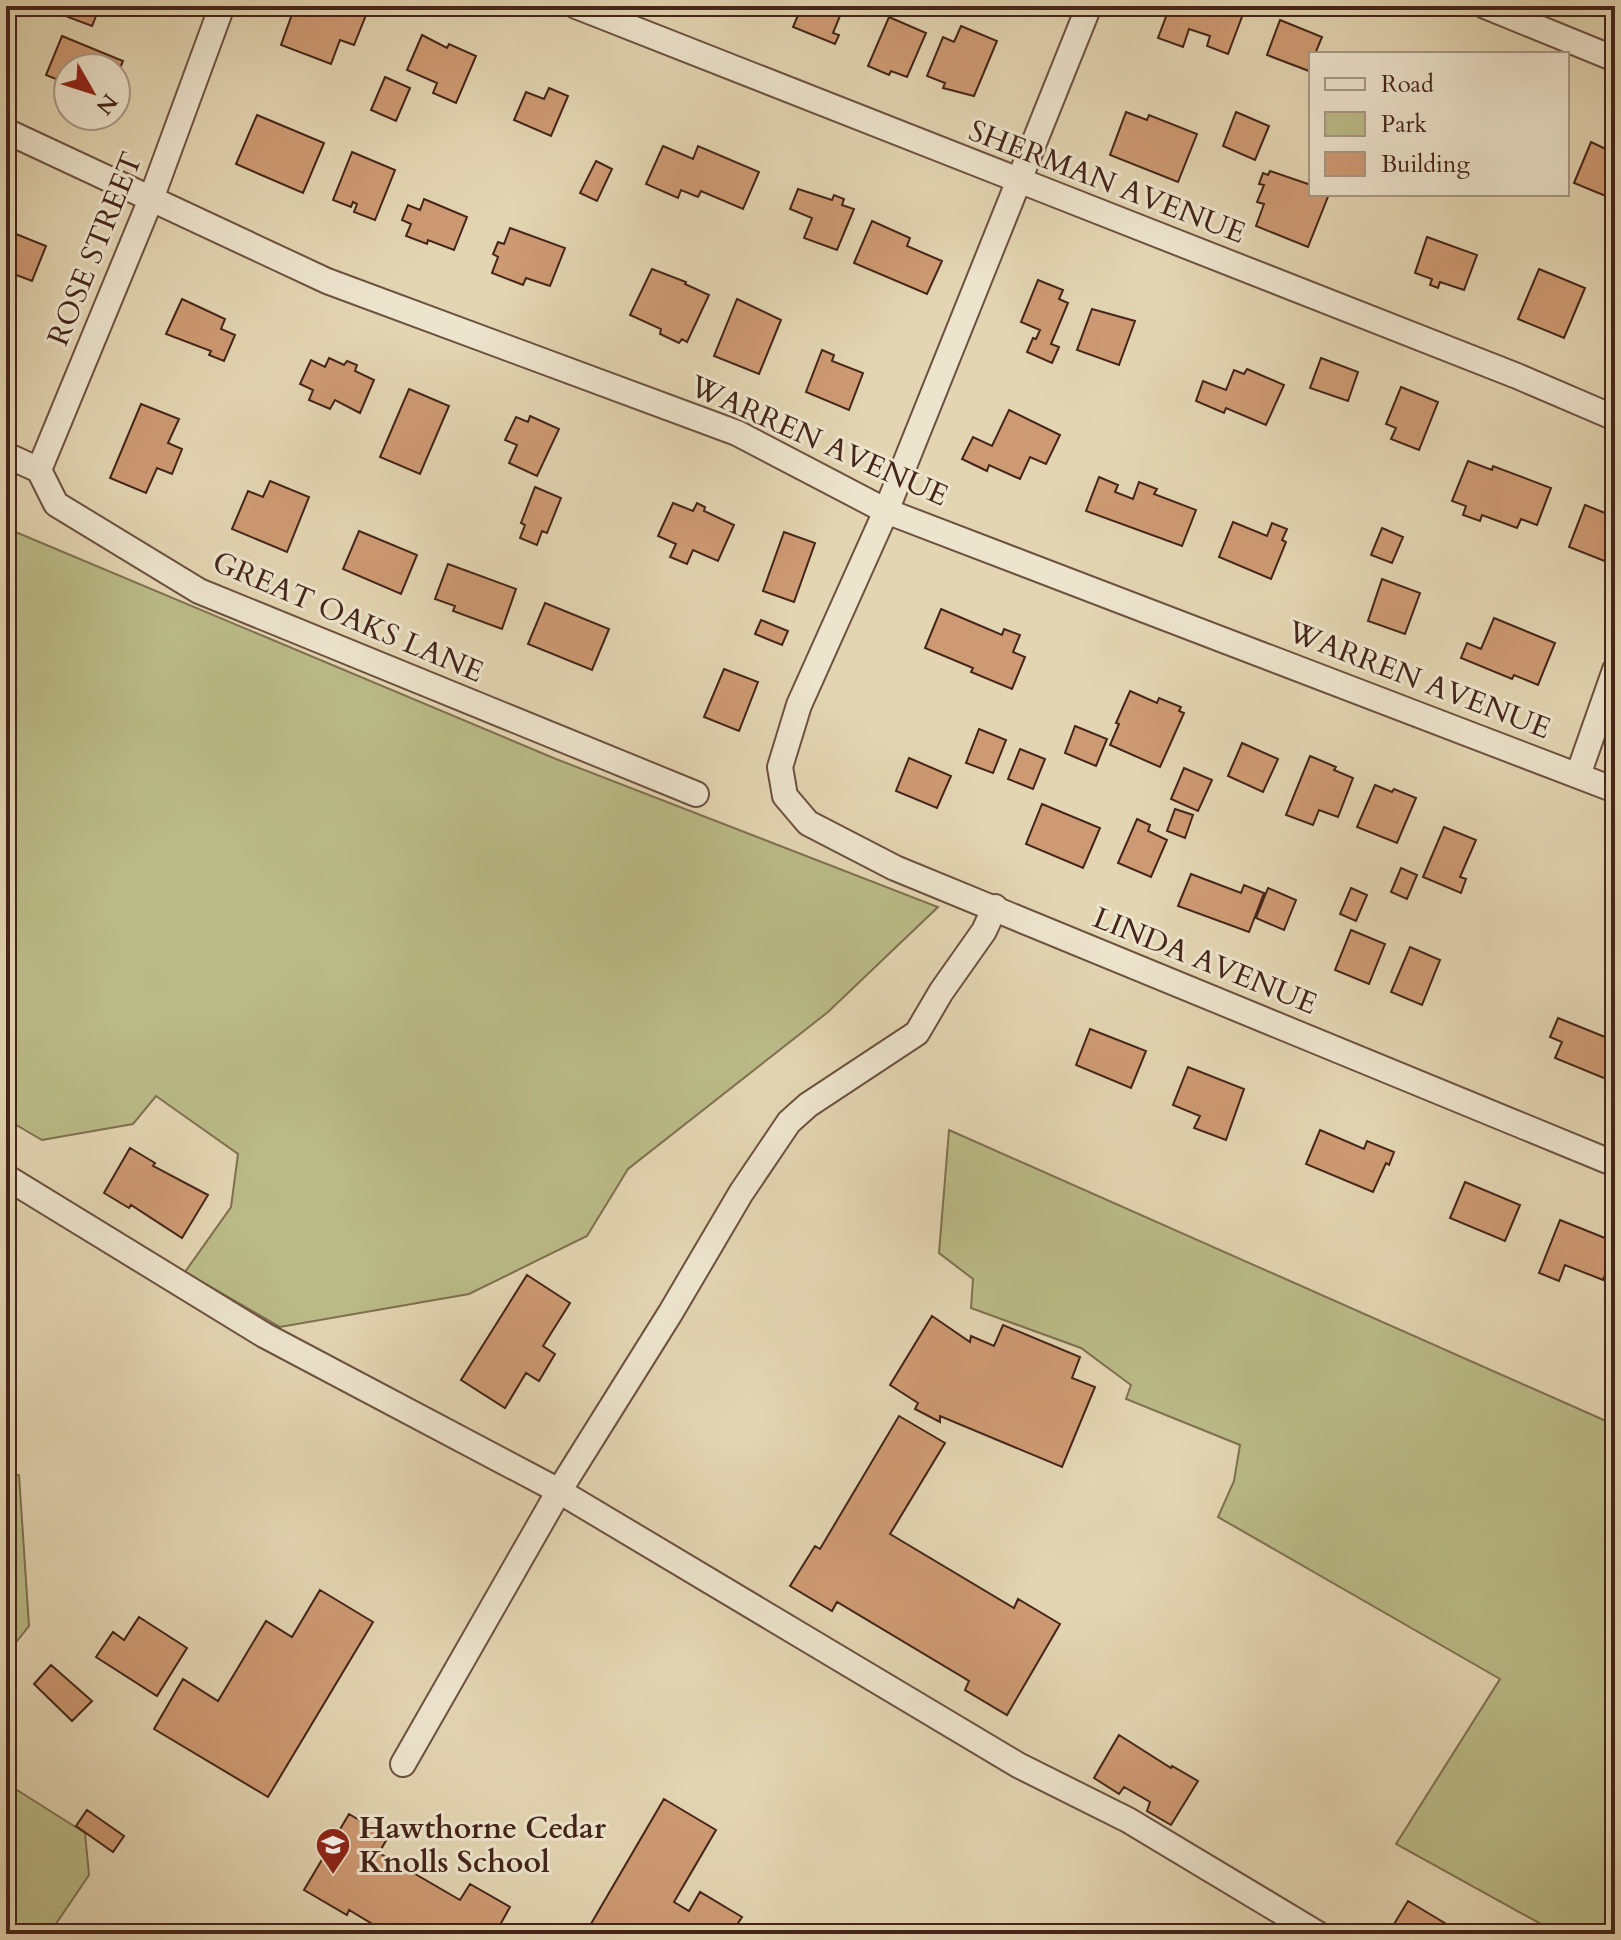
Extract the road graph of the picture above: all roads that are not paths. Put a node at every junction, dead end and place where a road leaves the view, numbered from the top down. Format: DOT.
graph roads {
  1 [pos="222,6"];
  2 [pos="576,6"];
  3 [pos="1089,6"];
  4 [pos="1485,6"];
  5 [pos="1615,59"];
  6 [pos="6,131"];
  7 [pos="1016,181"];
  8 [pos="151,199"];
  9 [pos="1615,418"];
  10 [pos="6,455"];
  11 [pos="39,470"];
  12 [pos="886,511"];
  13 [pos="1615,670"];
  14 [pos="1578,775"];
  15 [pos="1615,790"];
  16 [pos="696,794"];
  17 [pos="995,907"];
  18 [pos="1615,1164"];
  19 [pos="6,1177"];
  20 [pos="559,1491"];
  21 [pos="403,1764"];
  22 [pos="1318,1934"];
  1 -- 8 [label="street, ROSE STREET"];
  2 -- 7 [label="street, SHERMAN AVENUE"];
  3 -- 7 [label="street"];
  4 -- 5 [label="street"];
  6 -- 8 [label="street, WARREN AVENUE"];
  7 -- 9 [label="street, SHERMAN AVENUE"];
  7 -- 12 [label="street"];
  8 -- 11 [label="street, ROSE STREET"];
  8 -- 12 [label="street, WARREN AVENUE"];
  10 -- 11 [label="street"];
  11 -- 16 [label="street, GREAT OAKS LANE"];
  12 -- 14 [label="street, WARREN AVENUE"];
  12 -- 17 [label="street, LINDA AVENUE"];
  13 -- 14 [label="street"];
  14 -- 15 [label="street, WARREN AVENUE"];
  17 -- 18 [label="street, LINDA AVENUE"];
  17 -- 20 [label="street"];
  19 -- 20 [label="street"];
  20 -- 21 [label="street"];
  20 -- 22 [label="street"];
}
